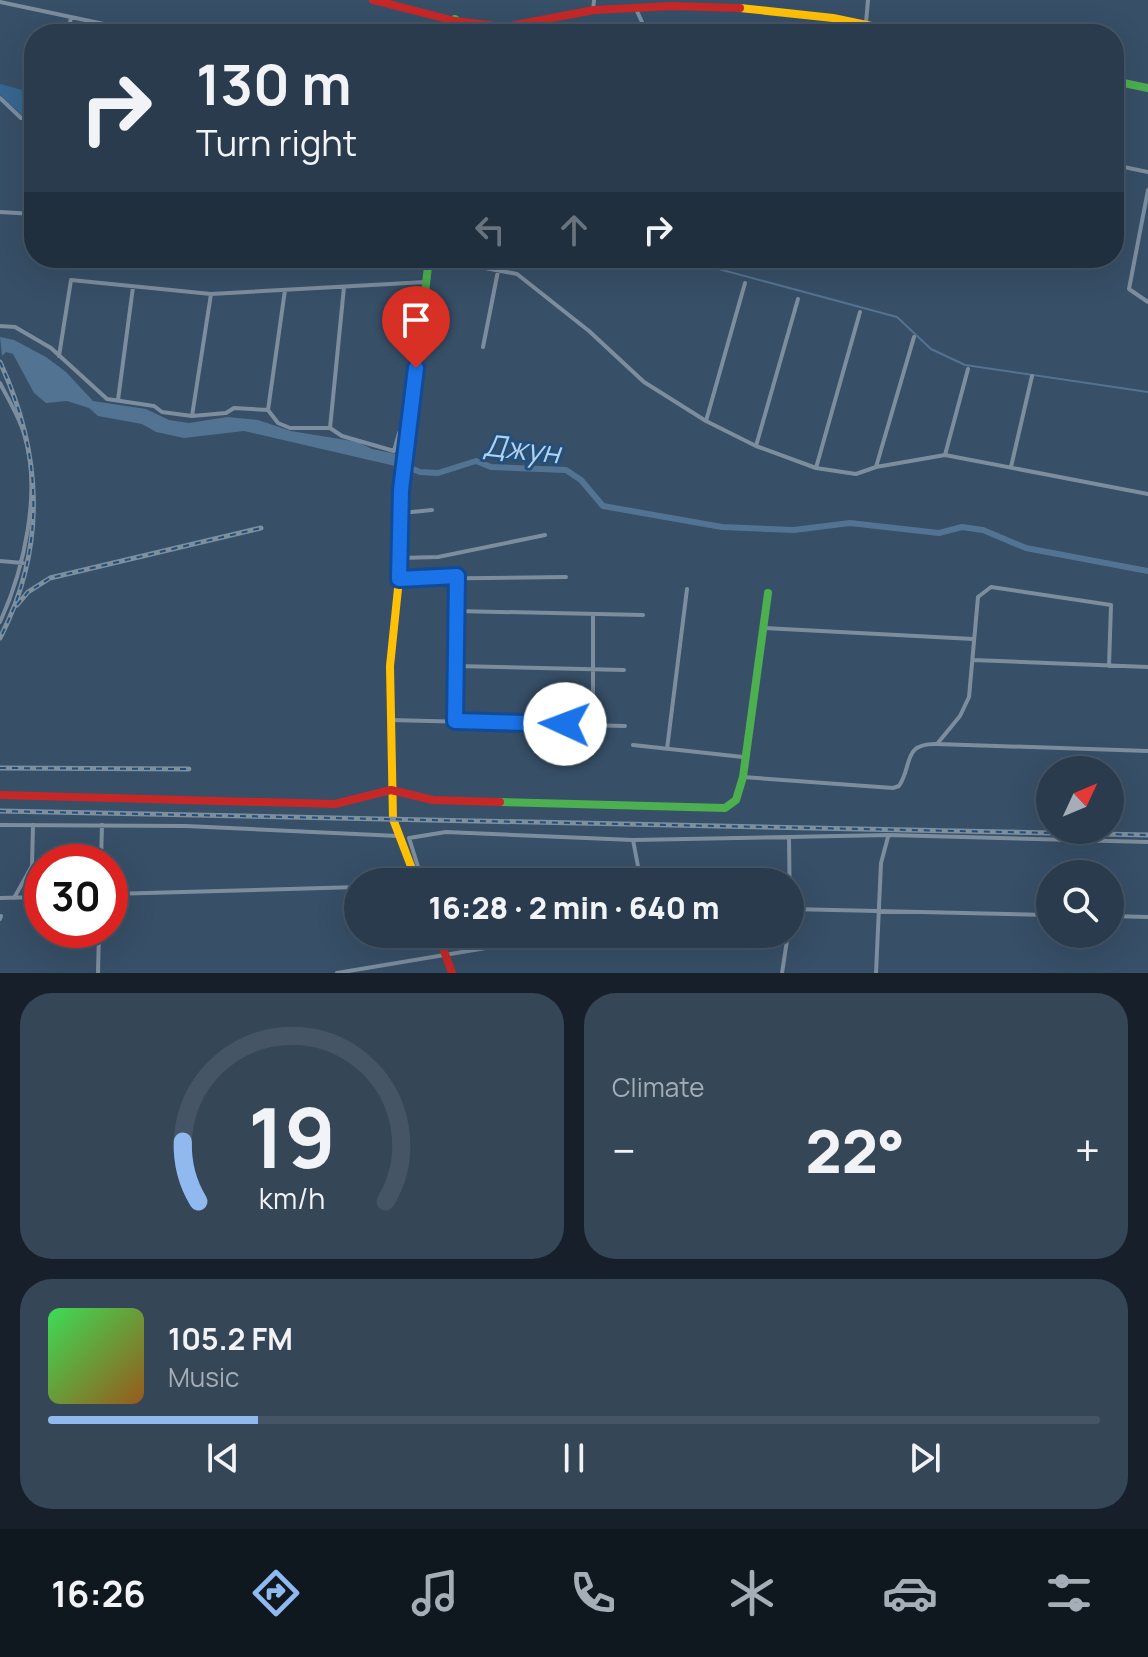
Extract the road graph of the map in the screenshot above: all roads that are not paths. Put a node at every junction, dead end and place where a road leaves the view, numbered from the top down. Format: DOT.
graph roads {
  1 [pos="373,0"];
  2 [pos="594,0"];
  3 [pos="868,0"];
  4 [pos="0,2"];
  5 [pos="636,9"];
  6 [pos="593,11"];
  7 [pos="71,17"];
  8 [pos="455,19"];
  9 [pos="866,23"];
  10 [pos="70,24"];
  11 [pos="104,24"];
  12 [pos="454,24"];
  13 [pos="488,24"];
  14 [pos="524,24"];
  15 [pos="642,24"];
  16 [pos="870,24"];
  17 [pos="1124,83"];
  18 [pos="1148,88"];
  19 [pos="0,100"];
  20 [pos="24,118"];
  21 [pos="1124,167"];
  22 [pos="1148,172"];
  23 [pos="1148,190"];
  24 [pos="0,212"];
  25 [pos="24,213"];
  26 [pos="428,268"];
  27 [pos="483,268"];
  28 [pos="498,271"];
  29 [pos="426,282"];
  30 [pos="745,283"];
  31 [pos="133,287"];
  32 [pos="344,287"];
  33 [pos="285,290"];
  34 [pos="211,294"];
  35 [pos="798,299"];
  36 [pos="1148,302"];
  37 [pos="860,312"];
  38 [pos="0,326"];
  39 [pos="914,337"];
  40 [pos="483,347"];
  41 [pos="59,356"];
  42 [pos="968,369"];
  43 [pos="1032,376"];
  44 [pos="0,383"];
  45 [pos="118,401"];
  46 [pos="268,410"];
  47 [pos="192,416"];
  48 [pos="706,421"];
  49 [pos="330,428"];
  50 [pos="407,434"];
  51 [pos="756,446"];
  52 [pos="945,455"];
  53 [pos="876,467"];
  54 [pos="816,468"];
  55 [pos="1011,468"];
  56 [pos="1148,494"];
  57 [pos="432,510"];
  58 [pos="402,513"];
  59 [pos="545,535"];
  60 [pos="400,558"];
  61 [pos="0,561"];
  62 [pos="23,563"];
  63 [pos="457,576"];
  64 [pos="566,577"];
  65 [pos="399,579"];
  66 [pos="687,589"];
  67 [pos="768,593"];
  68 [pos="456,611"];
  69 [pos="593,614"];
  70 [pos="643,615"];
  71 [pos="0,622"];
  72 [pos="763,628"];
  73 [pos="973,639"];
  74 [pos="973,660"];
  75 [pos="456,666"];
  76 [pos="1109,666"];
  77 [pos="1148,667"];
  78 [pos="594,668"];
  79 [pos="624,670"];
  80 [pos="390,720"];
  81 [pos="455,721"];
  82 [pos="593,725"];
  83 [pos="625,726"];
  84 [pos="937,744"];
  85 [pos="633,745"];
  86 [pos="667,749"];
  87 [pos="1148,751"];
  88 [pos="743,757"];
  89 [pos="743,777"];
  90 [pos="391,790"];
  91 [pos="0,795"];
  92 [pos="0,825"];
  93 [pos="33,825"];
  94 [pos="102,825"];
  95 [pos="889,835"];
  96 [pos="398,836"];
  97 [pos="789,838"];
  98 [pos="633,840"];
  99 [pos="1148,842"];
  100 [pos="101,844"];
  101 [pos="411,868"];
  102 [pos="418,868"];
  103 [pos="638,868"];
  104 [pos="789,868"];
  105 [pos="344,887"];
  106 [pos="128,893"];
  107 [pos="0,898"];
  108 [pos="14,898"];
  109 [pos="24,898"];
  110 [pos="804,909"];
  111 [pos="879,912"];
  112 [pos="1036,915"];
  113 [pos="1124,916"];
  114 [pos="1148,917"];
  115 [pos="99,948"];
  116 [pos="444,948"];
  117 [pos="491,948"];
  118 [pos="786,948"];
  119 [pos="447,956"];
  120 [pos="380,970"];
  121 [pos="98,973"];
  122 [pos="337,973"];
  123 [pos="452,973"];
  124 [pos="782,973"];
  125 [pos="876,973"];
  1 -- 8 [label="main road"];
  2 -- 6 [label="street"];
  3 -- 9 [label="street"];
  4 -- 7 [label="street"];
  5 -- 6 [label="main road"];
  5 -- 9 [label="main road"];
  5 -- 15 [label="street"];
  6 -- 14 [label="main road"];
  7 -- 10 [label="street"];
  7 -- 11 [label="street"];
  8 -- 12 [label="main road"];
  8 -- 13 [label="main road"];
  9 -- 16 [label="main road"];
  17 -- 18 [label="main road"];
  19 -- 20 [label="street"];
  21 -- 22 [label="street"];
  23 -- 36 [label="street"];
  24 -- 25 [label="street"];
  26 -- 29 [label="main road"];
  27 -- 28 [label="street"];
  28 -- 40 [label="street"];
  28 -- 48 [label="street"];
  29 -- 32 [label="street"];
  29 -- 50 [label="main road"];
  30 -- 48 [label="street"];
  31 -- 34 [label="street"];
  31 -- 41 [label="street"];
  31 -- 45 [label="street"];
  32 -- 33 [label="street"];
  32 -- 49 [label="street"];
  33 -- 34 [label="street"];
  33 -- 46 [label="street"];
  34 -- 47 [label="street"];
  35 -- 51 [label="street"];
  37 -- 54 [label="street"];
  38 -- 41 [label="street"];
  39 -- 53 [label="street"];
  41 -- 45 [label="street"];
  42 -- 52 [label="street"];
  43 -- 55 [label="street"];
  44 -- 62 [label="street"];
  45 -- 47 [label="street"];
  46 -- 47 [label="street"];
  46 -- 49 [label="street"];
  48 -- 51 [label="street"];
  49 -- 50 [label="street"];
  50 -- 58 [label="main road"];
  51 -- 54 [label="street"];
  52 -- 53 [label="street"];
  52 -- 55 [label="street"];
  53 -- 54 [label="street"];
  55 -- 56 [label="street"];
  57 -- 58 [label="street"];
  58 -- 60 [label="main road"];
  59 -- 60 [label="street"];
  60 -- 65 [label="main road"];
  61 -- 62 [label="street"];
  62 -- 71 [label="street"];
  63 -- 64 [label="street"];
  63 -- 65 [label="street"];
  63 -- 68 [label="street"];
  65 -- 80 [label="main road"];
  66 -- 86 [label="street"];
  67 -- 72 [label="main road"];
  68 -- 69 [label="street"];
  68 -- 75 [label="street"];
  69 -- 70 [label="street"];
  69 -- 78 [label="street"];
  72 -- 73 [label="street"];
  72 -- 88 [label="main road"];
  73 -- 74 [label="street"];
  73 -- 76 [label="street"];
  74 -- 76 [label="street"];
  74 -- 84 [label="street"];
  75 -- 78 [label="street"];
  75 -- 81 [label="street"];
  76 -- 77 [label="street"];
  78 -- 79 [label="street"];
  78 -- 82 [label="street"];
  80 -- 81 [label="street"];
  80 -- 90 [label="main road"];
  81 -- 82 [label="street"];
  82 -- 83 [label="street"];
  84 -- 87 [label="street"];
  84 -- 89 [label="street"];
  85 -- 86 [label="street"];
  86 -- 88 [label="street"];
  88 -- 89 [label="main road"];
  89 -- 90 [label="main road"];
  90 -- 91 [label="main road"];
  90 -- 96 [label="main road"];
  92 -- 93 [label="street"];
  93 -- 94 [label="street"];
  93 -- 108 [label="street"];
  94 -- 96 [label="street"];
  94 -- 100 [label="street"];
  95 -- 97 [label="street"];
  95 -- 99 [label="street"];
  95 -- 111 [label="street"];
  96 -- 101 [label="main road"];
  97 -- 98 [label="street"];
  97 -- 104 [label="street"];
  98 -- 102 [label="street"];
  98 -- 103 [label="street"];
  105 -- 106 [label="street"];
  107 -- 108 [label="street"];
  108 -- 109 [label="street"];
  110 -- 111 [label="street"];
  111 -- 112 [label="street"];
  111 -- 125 [label="street"];
  113 -- 114 [label="street"];
  115 -- 121 [label="street"];
  116 -- 119 [label="main road"];
  117 -- 119 [label="street"];
  118 -- 124 [label="street"];
  119 -- 120 [label="street"];
  119 -- 123 [label="main road"];
  120 -- 122 [label="street"];
}
